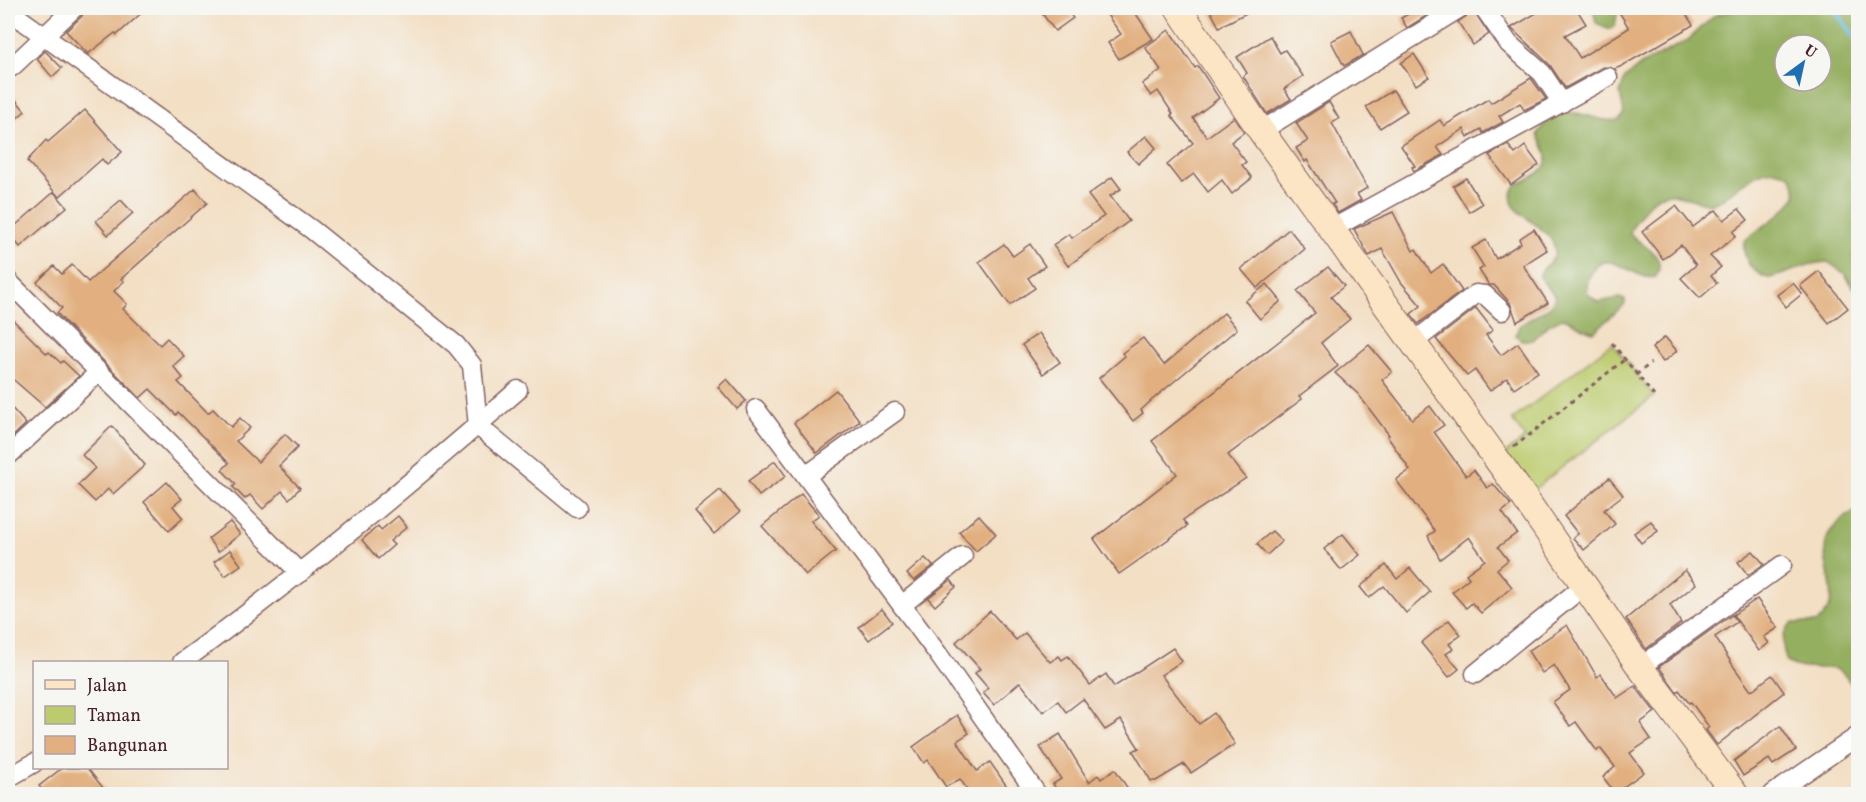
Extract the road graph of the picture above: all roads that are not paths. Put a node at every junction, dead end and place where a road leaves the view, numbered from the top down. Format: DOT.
graph roads {
  1 [pos="74,8"];
  2 [pos="1178,8"];
  3 [pos="1460,8"];
  4 [pos="1484,8"];
  5 [pos="8,10"];
  6 [pos="43,38"];
  7 [pos="12,68"];
  8 [pos="1608,77"];
  9 [pos="1562,103"];
  10 [pos="1261,131"];
  11 [pos="1330,230"];
  12 [pos="8,281"];
  13 [pos="1502,311"];
  14 [pos="1411,344"];
  15 [pos="99,372"];
  16 [pos="518,390"];
  17 [pos="756,409"];
  18 [pos="895,412"];
  19 [pos="478,426"];
  20 [pos="8,456"];
  21 [pos="807,475"];
  22 [pos="577,508"];
  23 [pos="963,556"];
  24 [pos="1782,565"];
  25 [pos="300,573"];
  26 [pos="1585,585"];
  27 [pos="902,605"];
  28 [pos="185,661"];
  29 [pos="1640,667"];
  30 [pos="1475,674"];
  31 [pos="1858,736"];
  32 [pos="33,764"];
  33 [pos="8,778"];
  34 [pos="1036,795"];
  35 [pos="1735,795"];
  36 [pos="1773,795"];
  1 -- 6 [label="street"];
  2 -- 10 [label="street"];
  3 -- 10 [label="street"];
  4 -- 9 [label="street"];
  5 -- 6 [label="street"];
  6 -- 7 [label="street"];
  6 -- 19 [label="street"];
  8 -- 9 [label="street"];
  9 -- 11 [label="street"];
  10 -- 11 [label="street"];
  11 -- 14 [label="street"];
  12 -- 15 [label="street"];
  13 -- 14 [label="street"];
  14 -- 26 [label="street"];
  15 -- 20 [label="street"];
  15 -- 25 [label="street"];
  16 -- 19 [label="street"];
  17 -- 21 [label="street"];
  18 -- 21 [label="street"];
  19 -- 22 [label="street"];
  19 -- 25 [label="street"];
  21 -- 27 [label="street"];
  23 -- 27 [label="street"];
  24 -- 29 [label="street"];
  25 -- 28 [label="street"];
  26 -- 29 [label="street"];
  26 -- 30 [label="street"];
  27 -- 34 [label="street"];
  29 -- 35 [label="street"];
  31 -- 36 [label="street"];
  32 -- 33 [label="street"];
}
